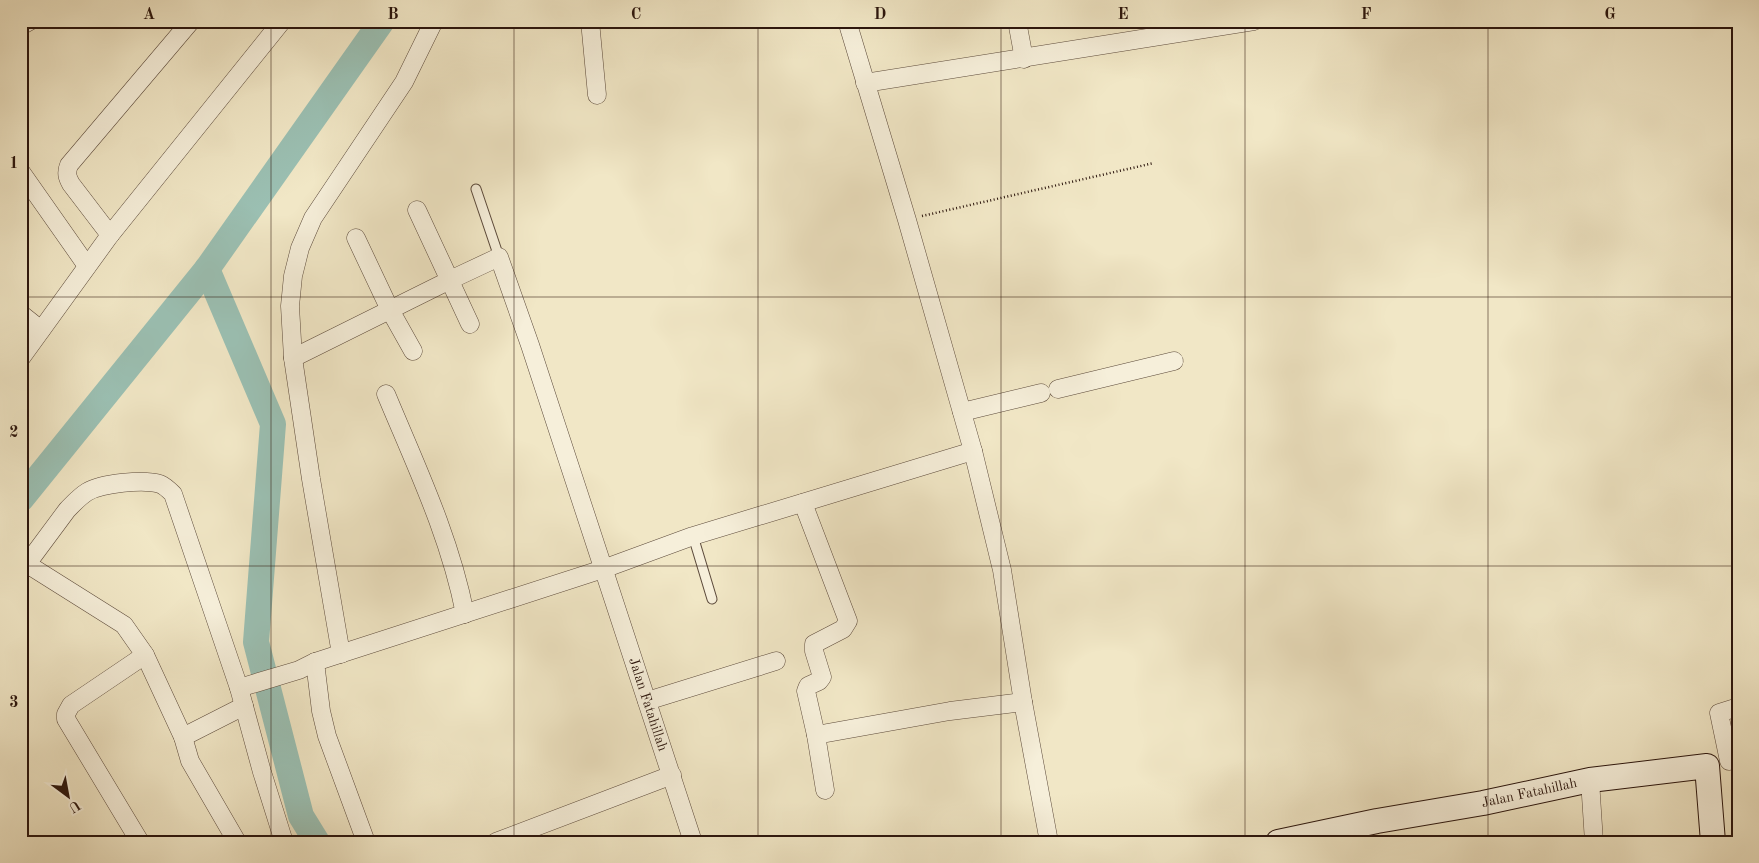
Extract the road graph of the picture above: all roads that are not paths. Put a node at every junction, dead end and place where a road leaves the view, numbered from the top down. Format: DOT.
graph roads {
  1 [pos="30,21"];
  2 [pos="191,21"];
  3 [pos="282,21"];
  4 [pos="434,21"];
  5 [pos="590,21"];
  6 [pos="847,21"];
  7 [pos="1017,21"];
  8 [pos="1254,21"];
  9 [pos="21,26"];
  10 [pos="1024,59"];
  11 [pos="865,83"];
  12 [pos="597,95"];
  13 [pos="21,172"];
  14 [pos="476,189"];
  15 [pos="417,210"];
  16 [pos="110,235"];
  17 [pos="356,238"];
  18 [pos="499,257"];
  19 [pos="87,266"];
  20 [pos="450,280"];
  21 [pos="390,310"];
  22 [pos="21,314"];
  23 [pos="470,324"];
  24 [pos="41,330"];
  25 [pos="413,351"];
  26 [pos="22,355"];
  27 [pos="293,358"];
  28 [pos="1174,361"];
  29 [pos="1058,389"];
  30 [pos="1041,393"];
  31 [pos="386,394"];
  32 [pos="962,412"];
  33 [pos="973,451"];
  34 [pos="803,503"];
  35 [pos="693,536"];
  36 [pos="24,568"];
  37 [pos="603,569"];
  38 [pos="712,599"];
  39 [pos="465,614"];
  40 [pos="341,654"];
  41 [pos="145,655"];
  42 [pos="776,661"];
  43 [pos="307,666"];
  44 [pos="244,686"];
  45 [pos="647,701"];
  46 [pos="1023,702"];
  47 [pos="244,706"];
  48 [pos="1738,706"];
  49 [pos="816,735"];
  50 [pos="183,737"];
  51 [pos="1725,762"];
  52 [pos="672,775"];
  53 [pos="1590,780"];
  54 [pos="825,790"];
  55 [pos="1346,835"];
  56 [pos="140,842"];
  57 [pos="237,842"];
  58 [pos="284,842"];
  59 [pos="366,842"];
  60 [pos="496,842"];
  61 [pos="693,842"];
  62 [pos="1049,842"];
  63 [pos="1278,842"];
  64 [pos="1594,842"];
  65 [pos="1713,842"];
  1 -- 9 [label="street"];
  2 -- 16 [label="street"];
  3 -- 16 [label="street"];
  4 -- 27 [label="street"];
  5 -- 12 [label="street"];
  6 -- 11 [label="street"];
  7 -- 10 [label="street"];
  8 -- 10 [label="street"];
  10 -- 11 [label="street"];
  11 -- 32 [label="street"];
  13 -- 19 [label="street"];
  14 -- 18 [label="lane"];
  15 -- 20 [label="street"];
  16 -- 19 [label="street"];
  17 -- 21 [label="street"];
  18 -- 20 [label="street"];
  18 -- 37 [label="street, Jalan Fatahillah"];
  19 -- 24 [label="street"];
  20 -- 21 [label="street"];
  20 -- 23 [label="street"];
  21 -- 25 [label="street"];
  21 -- 27 [label="street"];
  22 -- 24 [label="street"];
  24 -- 26 [label="street"];
  27 -- 40 [label="street"];
  28 -- 29 [label="street"];
  30 -- 32 [label="street"];
  31 -- 39 [label="street"];
  32 -- 33 [label="street"];
  33 -- 34 [label="street"];
  33 -- 46 [label="street"];
  34 -- 35 [label="street"];
  34 -- 49 [label="street"];
  35 -- 37 [label="street"];
  35 -- 38 [label="lane"];
  36 -- 41 [label="street"];
  36 -- 44 [label="street"];
  37 -- 39 [label="street"];
  37 -- 45 [label="street, Jalan Fatahillah"];
  39 -- 40 [label="street"];
  40 -- 43 [label="street"];
  41 -- 50 [label="street"];
  41 -- 56 [label="street"];
  42 -- 45 [label="street"];
  43 -- 44 [label="street"];
  43 -- 59 [label="street"];
  44 -- 47 [label="street"];
  45 -- 52 [label="street, Jalan Fatahillah"];
  46 -- 49 [label="street"];
  46 -- 62 [label="street"];
  47 -- 50 [label="street"];
  47 -- 58 [label="street"];
  48 -- 51 [label="street"];
  49 -- 54 [label="street"];
  50 -- 57 [label="street"];
  51 -- 53 [label="street, Jalan Fatahillah"];
  51 -- 65 [label="street"];
  52 -- 60 [label="street"];
  52 -- 61 [label="street, Jalan Fatahillah"];
  53 -- 55 [label="street, Jalan Fatahillah"];
  53 -- 64 [label="street"];
  55 -- 63 [label="street, Jalan Fatahillah"];
}
